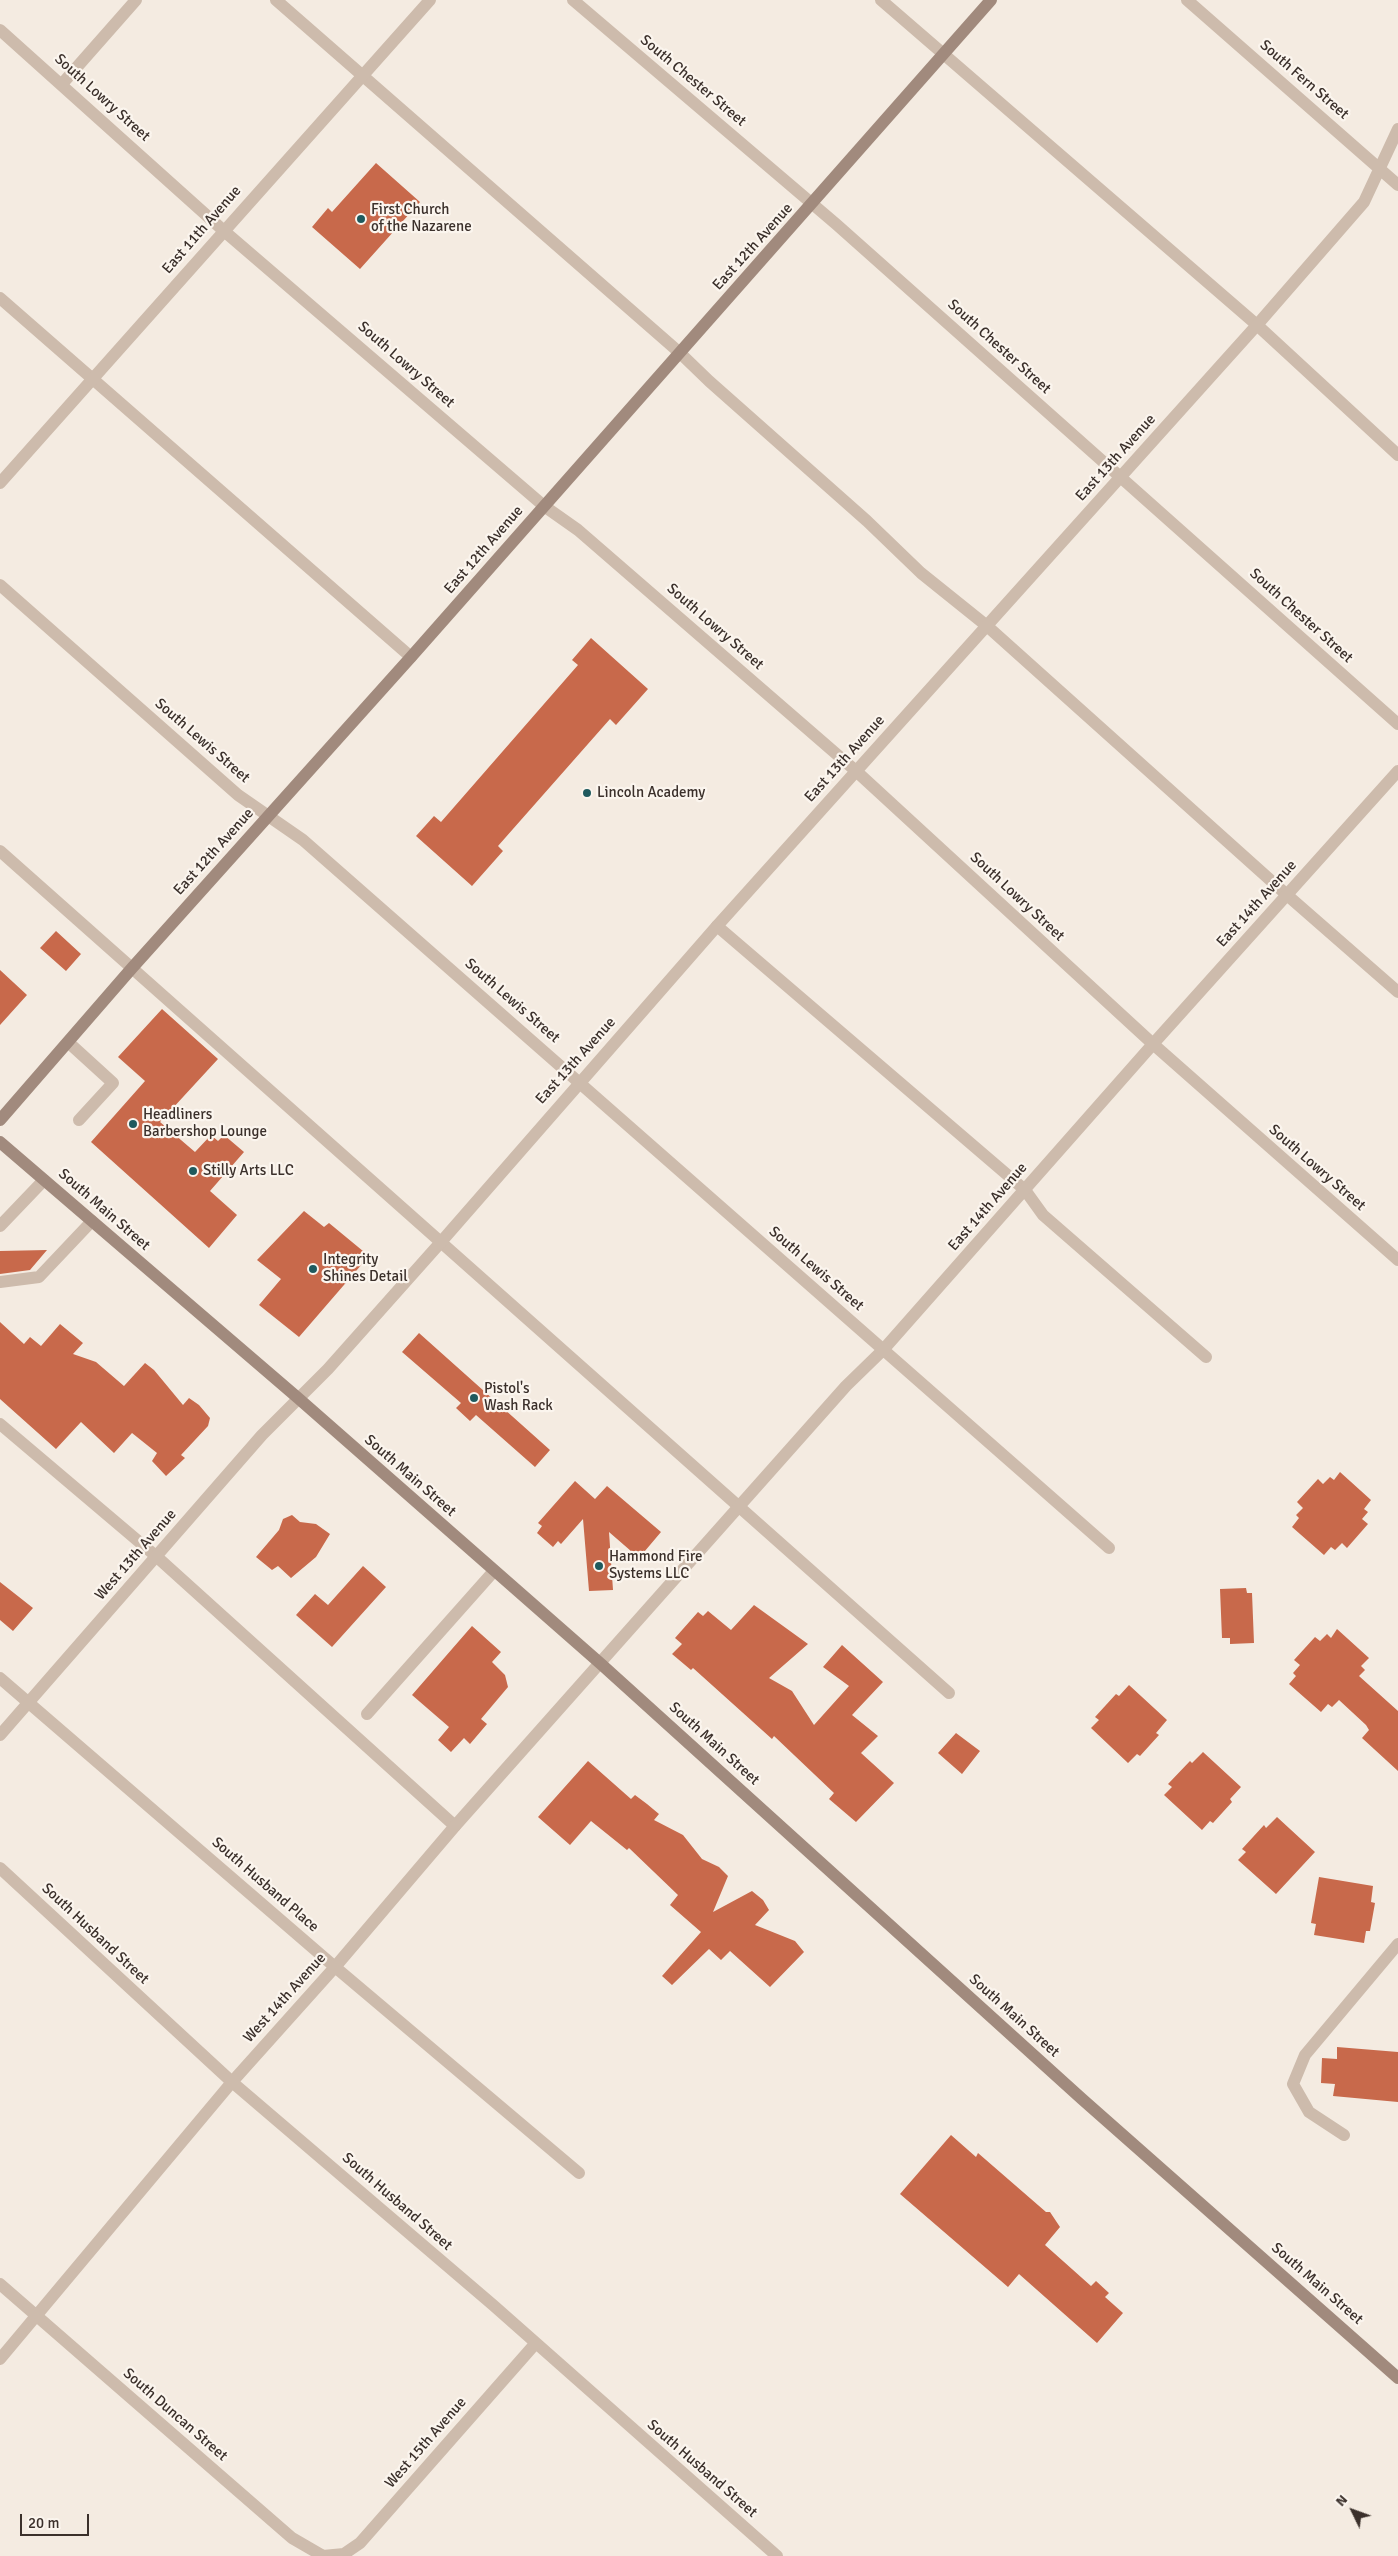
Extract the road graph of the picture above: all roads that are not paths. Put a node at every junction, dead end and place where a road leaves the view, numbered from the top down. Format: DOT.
graph roads {
  1 [pos="136,0"];
  2 [pos="276,0"];
  3 [pos="430,0"];
  4 [pos="573,0"];
  5 [pos="881,0"];
  6 [pos="991,0"];
  7 [pos="1187,0"];
  8 [pos="0,30"];
  9 [pos="944,55"];
  10 [pos="362,76"];
  11 [pos="62,84"];
  12 [pos="1398,129"];
  13 [pos="1379,168"];
  14 [pos="1398,185"];
  15 [pos="813,204"];
  16 [pos="224,231"];
  17 [pos="0,298"];
  18 [pos="1257,325"];
  19 [pos="680,353"];
  20 [pos="91,380"];
  21 [pos="1398,455"];
  22 [pos="1120,477"];
  23 [pos="0,483"];
  24 [pos="544,506"];
  25 [pos="0,585"];
  26 [pos="987,626"];
  27 [pos="411,657"];
  28 [pos="1398,724"];
  29 [pos="856,771"];
  30 [pos="1398,771"];
  31 [pos="268,816"];
  32 [pos="0,851"];
  33 [pos="1287,895"];
  34 [pos="717,926"];
  35 [pos="132,968"];
  36 [pos="1398,992"];
  37 [pos="68,1042"];
  38 [pos="1153,1044"];
  39 [pos="580,1082"];
  40 [pos="0,1120"];
  41 [pos="79,1120"];
  42 [pos="0,1142"];
  43 [pos="44,1180"];
  44 [pos="1025,1190"];
  45 [pos="92,1221"];
  46 [pos="0,1226"];
  47 [pos="442,1242"];
  48 [pos="1398,1260"];
  49 [pos="0,1282"];
  50 [pos="884,1350"];
  51 [pos="1206,1357"];
  52 [pos="298,1398"];
  53 [pos="0,1424"];
  54 [pos="739,1506"];
  55 [pos="1109,1548"];
  56 [pos="157,1557"];
  57 [pos="494,1571"];
  58 [pos="601,1664"];
  59 [pos="0,1678"];
  60 [pos="949,1692"];
  61 [pos="28,1702"];
  62 [pos="367,1714"];
  63 [pos="0,1735"];
  64 [pos="455,1826"];
  65 [pos="0,1868"];
  66 [pos="1398,1944"];
  67 [pos="335,1967"];
  68 [pos="232,2082"];
  69 [pos="1344,2135"];
  70 [pos="579,2173"];
  71 [pos="0,2284"];
  72 [pos="36,2315"];
  73 [pos="535,2344"];
  74 [pos="0,2360"];
  75 [pos="1398,2378"];
  76 [pos="336,2555"];
  77 [pos="777,2556"];
  1 -- 11 [label="street"];
  2 -- 10 [label="street"];
  3 -- 10 [label="street, East 11th Avenue"];
  4 -- 15 [label="street, South Chester Street"];
  5 -- 9 [label="street"];
  6 -- 9 [label="main road, East 12th Avenue"];
  7 -- 13 [label="street, South Fern Street"];
  8 -- 11 [label="street, South Lowry Street"];
  9 -- 15 [label="main road, East 12th Avenue"];
  9 -- 18 [label="street"];
  10 -- 16 [label="street, East 11th Avenue"];
  10 -- 19 [label="street"];
  11 -- 16 [label="street, South Lowry Street"];
  12 -- 13 [label="street, East 13th Avenue"];
  13 -- 14 [label="street, South Fern Street"];
  13 -- 18 [label="street, East 13th Avenue"];
  15 -- 19 [label="main road, East 12th Avenue"];
  15 -- 22 [label="street, South Chester Street"];
  16 -- 20 [label="street, East 11th Avenue"];
  16 -- 24 [label="street, South Lowry Street"];
  17 -- 20 [label="street"];
  18 -- 21 [label="street"];
  18 -- 22 [label="street, East 13th Avenue"];
  19 -- 24 [label="main road, East 12th Avenue"];
  19 -- 26 [label="street"];
  20 -- 23 [label="street, East 11th Avenue"];
  20 -- 27 [label="street"];
  22 -- 26 [label="street, East 13th Avenue"];
  22 -- 28 [label="street, South Chester Street"];
  24 -- 27 [label="main road, East 12th Avenue"];
  24 -- 29 [label="street, South Lowry Street"];
  25 -- 31 [label="street, South Lewis Street"];
  26 -- 29 [label="street, East 13th Avenue"];
  26 -- 33 [label="street"];
  27 -- 31 [label="main road, East 12th Avenue"];
  29 -- 34 [label="street, East 13th Avenue"];
  29 -- 38 [label="street, South Lowry Street"];
  30 -- 33 [label="street, East 14th Avenue"];
  31 -- 35 [label="main road, East 12th Avenue"];
  31 -- 39 [label="street, South Lewis Street"];
  32 -- 35 [label="street"];
  33 -- 36 [label="street"];
  33 -- 38 [label="street, East 14th Avenue"];
  34 -- 39 [label="street, East 13th Avenue"];
  34 -- 44 [label="street"];
  35 -- 37 [label="main road, East 12th Avenue"];
  35 -- 47 [label="street"];
  37 -- 40 [label="main road, East 12th Avenue"];
  37 -- 41 [label="street"];
  38 -- 44 [label="street, East 14th Avenue"];
  38 -- 48 [label="street, South Lowry Street"];
  39 -- 47 [label="street, East 13th Avenue"];
  39 -- 50 [label="street, South Lewis Street"];
  42 -- 43 [label="main road, South Main Street"];
  43 -- 45 [label="main road, South Main Street"];
  43 -- 46 [label="street"];
  44 -- 50 [label="street, East 14th Avenue"];
  44 -- 51 [label="street"];
  45 -- 49 [label="street"];
  45 -- 52 [label="main road, South Main Street"];
  47 -- 52 [label="street, East 13th Avenue"];
  47 -- 54 [label="street"];
  50 -- 54 [label="street, East 14th Avenue"];
  50 -- 55 [label="street, South Lewis Street"];
  52 -- 56 [label="street, West 13th Avenue"];
  52 -- 57 [label="main road, South Main Street"];
  53 -- 56 [label="street"];
  54 -- 58 [label="street, East 14th Avenue"];
  54 -- 60 [label="street"];
  56 -- 61 [label="street, West 13th Avenue"];
  56 -- 64 [label="street"];
  57 -- 58 [label="main road, South Main Street"];
  57 -- 62 [label="street"];
  58 -- 64 [label="street, West 14th Avenue"];
  58 -- 75 [label="main road, South Main Street"];
  59 -- 61 [label="street, South Husband Place"];
  61 -- 63 [label="street, West 13th Avenue"];
  61 -- 67 [label="street, South Husband Place"];
  64 -- 67 [label="street, West 14th Avenue"];
  65 -- 68 [label="street, South Husband Street"];
  66 -- 69 [label="street"];
  67 -- 68 [label="street, West 14th Avenue"];
  67 -- 70 [label="street, South Husband Place"];
  68 -- 72 [label="street, West 14th Avenue"];
  68 -- 73 [label="street, South Husband Street"];
  71 -- 72 [label="street, South Duncan Street"];
  72 -- 74 [label="street, West 14th Avenue"];
  72 -- 76 [label="street, South Duncan Street"];
  73 -- 76 [label="street, West 15th Avenue"];
  73 -- 77 [label="street, South Husband Street"];
}
